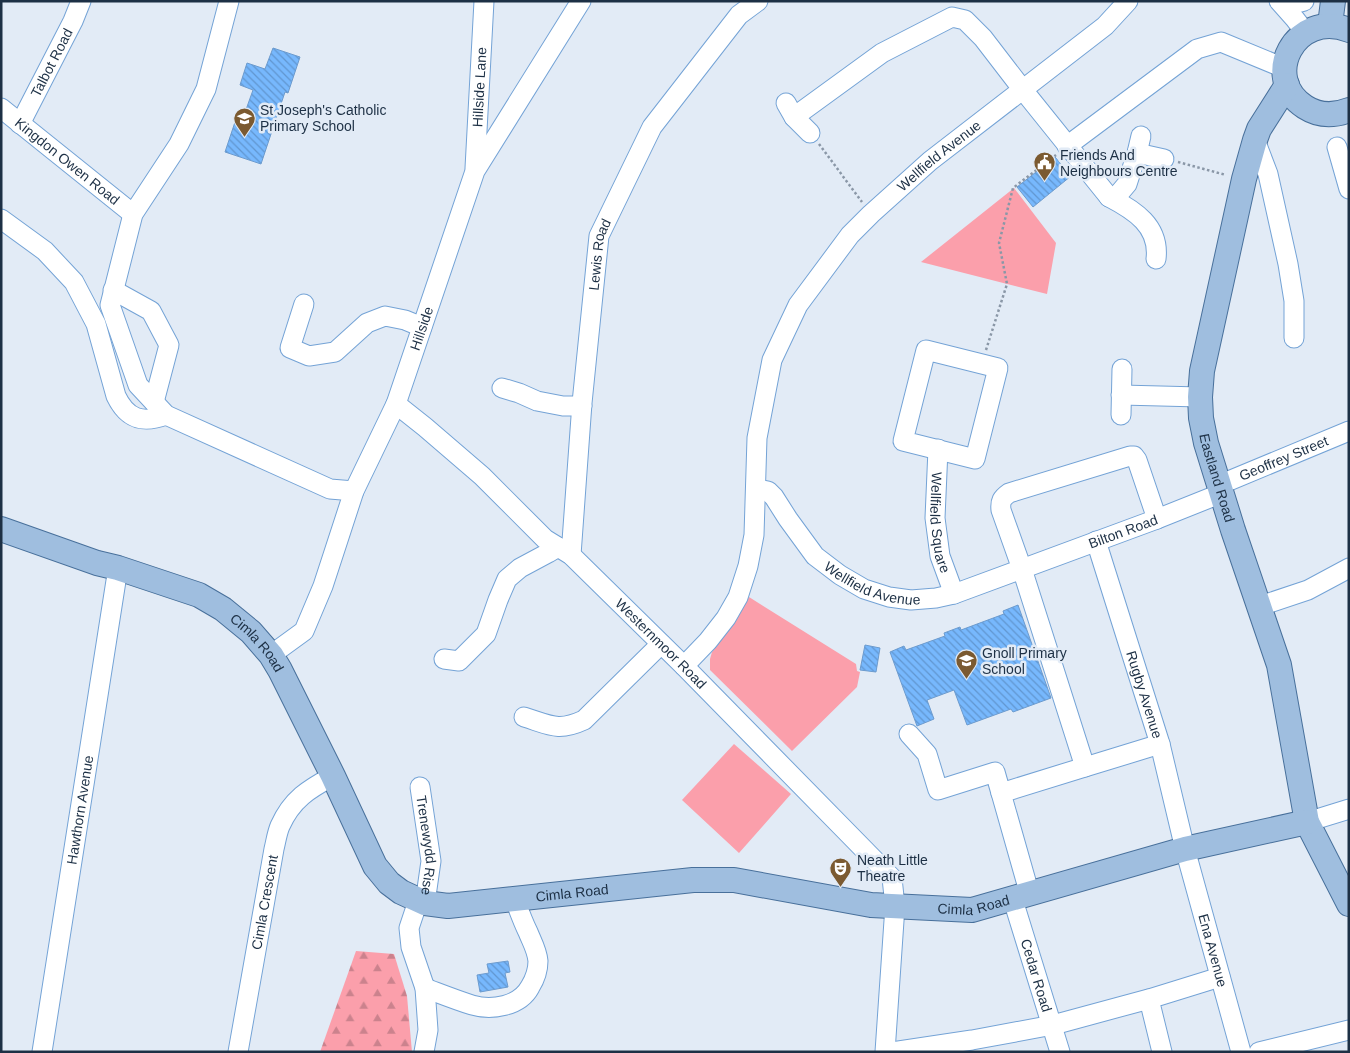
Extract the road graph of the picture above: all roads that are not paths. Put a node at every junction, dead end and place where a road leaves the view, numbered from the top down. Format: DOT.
graph roads {
  1 [pos="81,1"];
  2 [pos="229,1"];
  3 [pos="484,1"];
  4 [pos="580,1"];
  5 [pos="758,1"];
  6 [pos="1128,1"];
  7 [pos="1280,1"];
  8 [pos="1304,1"];
  9 [pos="1333,1"];
  10 [pos="1340,27"];
  11 [pos="1305,32"];
  12 [pos="1286,76"];
  13 [pos="1023,90"];
  14 [pos="1,108"];
  15 [pos="1349,110"];
  16 [pos="1310,111"];
  17 [pos="20,124"];
  18 [pos="810,133"];
  19 [pos="1257,135"];
  20 [pos="1067,146"];
  21 [pos="1338,147"];
  22 [pos="1164,159"];
  23 [pos="475,171"];
  24 [pos="1349,189"];
  25 [pos="1109,197"];
  26 [pos="133,214"];
  27 [pos="1,219"];
  28 [pos="1156,258"];
  29 [pos="113,290"];
  30 [pos="304,304"];
  31 [pos="422,327"];
  32 [pos="1294,338"];
  33 [pos="1122,369"];
  34 [pos="502,388"];
  35 [pos="1121,395"];
  36 [pos="1200,396"];
  37 [pos="396,404"];
  38 [pos="582,406"];
  39 [pos="160,408"];
  40 [pos="1121,415"];
  41 [pos="1349,431"];
  42 [pos="938,450"];
  43 [pos="756,488"];
  44 [pos="1221,489"];
  45 [pos="354,491"];
  46 [pos="1157,519"];
  47 [pos="1,529"];
  48 [pos="1096,541"];
  49 [pos="564,551"];
  50 [pos="118,568"];
  51 [pos="1349,568"];
  52 [pos="1022,569"];
  53 [pos="954,594"];
  54 [pos="1260,606"];
  55 [pos="661,644"];
  56 [pos="272,655"];
  57 [pos="444,659"];
  58 [pos="684,666"];
  59 [pos="524,717"];
  60 [pos="909,734"];
  61 [pos="1160,744"];
  62 [pos="1085,767"];
  63 [pos="333,776"];
  64 [pos="420,787"];
  65 [pos="1001,793"];
  66 [pos="1349,809"];
  67 [pos="1308,822"];
  68 [pos="1185,849"];
  69 [pos="1021,897"];
  70 [pos="515,900"];
  71 [pos="421,902"];
  72 [pos="1349,904"];
  73 [pos="895,906"];
  74 [pos="1220,976"];
  75 [pos="425,988"];
  76 [pos="1149,998"];
  77 [pos="1053,1025"];
  78 [pos="1349,1030"];
  79 [pos="42,1052"];
  80 [pos="238,1052"];
  81 [pos="424,1052"];
  82 [pos="885,1052"];
  83 [pos="892,1052"];
  84 [pos="1060,1052"];
  85 [pos="1162,1052"];
  86 [pos="1241,1052"];
  87 [pos="1259,1052"];
  1 -- 17 [label="street, Talbot Road"];
  2 -- 26 [label="street"];
  3 -- 23 [label="street, Hillside Lane"];
  4 -- 23 [label="street, Hillside"];
  5 -- 38 [label="street, Lewis Road"];
  6 -- 13 [label="street, Wellfield Avenue"];
  7 -- 8 [label="street"];
  7 -- 11 [label="street"];
  9 -- 10 [label="main road"];
  10 -- 11 [label="main road"];
  11 -- 12 [label="main road, Eastland Road"];
  12 -- 16 [label="main road"];
  12 -- 19 [label="main road, Eastland Road"];
  12 -- 20 [label="street"];
  13 -- 18 [label="street"];
  13 -- 20 [label="street"];
  13 -- 43 [label="street, Wellfield Avenue"];
  14 -- 17 [label="street, Kingdon Owen Road"];
  15 -- 16 [label="main road"];
  16 -- 19 [label="main road"];
  17 -- 26 [label="street, Kingdon Owen Road"];
  19 -- 32 [label="street"];
  19 -- 36 [label="main road, Eastland Road"];
  20 -- 25 [label="street"];
  21 -- 24 [label="street"];
  22 -- 25 [label="street"];
  23 -- 31 [label="street, Hillside"];
  25 -- 28 [label="street"];
  26 -- 29 [label="street"];
  27 -- 39 [label="street"];
  29 -- 39 [label="street"];
  29 -- 39 [label="street"];
  30 -- 31 [label="street"];
  31 -- 37 [label="street, Hillside"];
  33 -- 35 [label="street"];
  34 -- 38 [label="street"];
  35 -- 36 [label="street"];
  35 -- 40 [label="street"];
  36 -- 44 [label="main road, Eastland Road"];
  37 -- 45 [label="street, Hillside"];
  37 -- 49 [label="street, Westernmoor Road"];
  38 -- 49 [label="street, Lewis Road"];
  39 -- 45 [label="street"];
  41 -- 44 [label="street, Geoffrey Street"];
  42 -- 42 [label="street, Wellfield Square"];
  42 -- 53 [label="street, Wellfield Square"];
  43 -- 53 [label="street, Wellfield Avenue"];
  43 -- 58 [label="street, Wellfield Avenue"];
  44 -- 46 [label="street, Bilton Road"];
  44 -- 54 [label="main road, Eastland Road"];
  45 -- 56 [label="street, Hillside"];
  46 -- 48 [label="street, Bilton Road"];
  46 -- 52 [label="street"];
  47 -- 50 [label="main road, Cimla Road"];
  48 -- 52 [label="street, Bilton Road"];
  48 -- 61 [label="street, Rugby Avenue"];
  49 -- 55 [label="street, Westernmoor Road"];
  49 -- 57 [label="street"];
  50 -- 56 [label="main road, Cimla Road"];
  50 -- 79 [label="street, Hawthorn Avenue"];
  51 -- 54 [label="street"];
  52 -- 53 [label="street, Wellfield Avenue"];
  52 -- 62 [label="street"];
  54 -- 67 [label="main road, Eastland Road"];
  55 -- 58 [label="street, Westernmoor Road"];
  55 -- 59 [label="street"];
  56 -- 63 [label="main road, Cimla Road"];
  58 -- 73 [label="street, Westernmoor Road"];
  60 -- 65 [label="street, Cedar Road"];
  61 -- 62 [label="street"];
  61 -- 68 [label="street, Rugby Avenue"];
  62 -- 65 [label="street"];
  63 -- 71 [label="main road, Cimla Road"];
  63 -- 80 [label="street, Cimla Crescent"];
  64 -- 71 [label="street, Trenewydd Rise"];
  65 -- 69 [label="street, Cedar Road"];
  66 -- 67 [label="street"];
  67 -- 68 [label="main road, Cimla Road"];
  67 -- 72 [label="main road, Eastland Road"];
  68 -- 69 [label="main road, Cimla Road"];
  68 -- 74 [label="street, Ena Avenue"];
  69 -- 73 [label="main road, Cimla Road"];
  69 -- 77 [label="street, Cedar Road"];
  70 -- 71 [label="main road, Cimla Road"];
  70 -- 73 [label="main road, Cimla Road"];
  70 -- 75 [label="street"];
  71 -- 75 [label="street"];
  73 -- 82 [label="street, Westernmoor Road"];
  74 -- 76 [label="street"];
  74 -- 86 [label="street, Ena Avenue"];
  75 -- 81 [label="street"];
  76 -- 77 [label="street"];
  76 -- 85 [label="street"];
  77 -- 83 [label="street"];
  77 -- 84 [label="street, Cedar Road"];
  78 -- 87 [label="street"];
}
